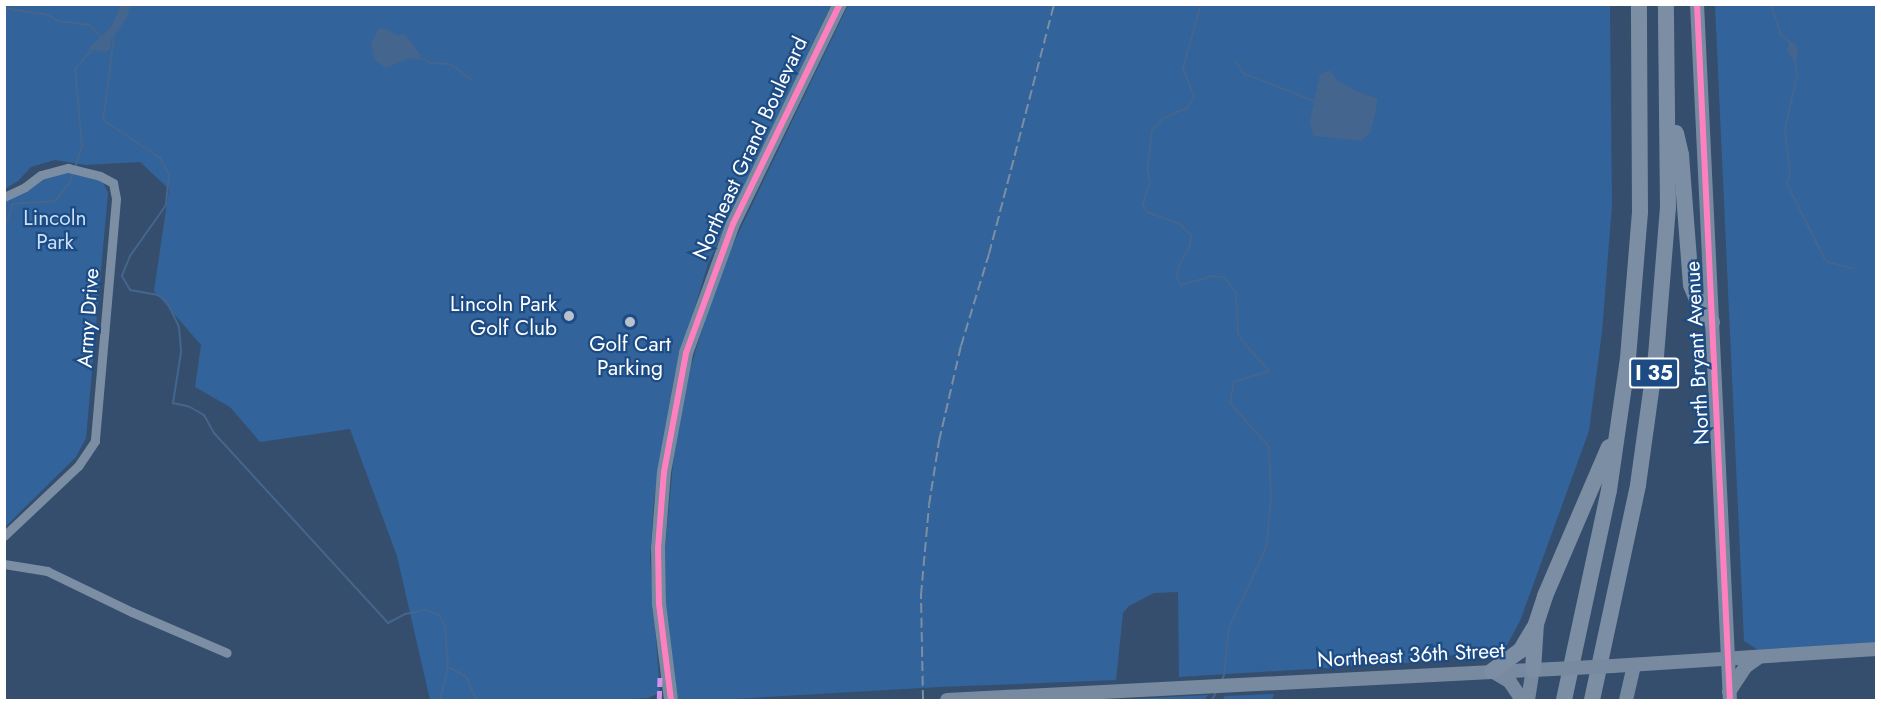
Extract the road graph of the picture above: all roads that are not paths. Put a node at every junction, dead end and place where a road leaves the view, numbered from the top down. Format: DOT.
graph roads {
  1 [pos="840,4"];
  2 [pos="1639,4"];
  3 [pos="1666,4"];
  4 [pos="1697,4"];
  5 [pos="1669,100"];
  6 [pos="4,196"];
  7 [pos="1712,322"];
  8 [pos="1620,425"];
  9 [pos="4,536"];
  10 [pos="4,564"];
  11 [pos="1536,624"];
  12 [pos="1876,649"];
  13 [pos="226,652"];
  14 [pos="1761,656"];
  15 [pos="1728,659"];
  16 [pos="1634,665"];
  17 [pos="1533,670"];
  18 [pos="1492,671"];
  19 [pos="1729,696"];
  20 [pos="670,700"];
  21 [pos="947,700"];
  22 [pos="1522,700"];
  23 [pos="1528,700"];
  24 [pos="1564,700"];
  25 [pos="1592,700"];
  26 [pos="1626,700"];
  1 -- 20 [label="street, Northeast Grand Boulevard"];
  2 -- 8 [label="highway, I 35"];
  3 -- 5 [label="highway, I 35"];
  4 -- 7 [label="street, North Bryant Avenue"];
  5 -- 7 [label="highway"];
  5 -- 25 [label="highway, I 35"];
  6 -- 9 [label="street, Army Drive"];
  7 -- 15 [label="street, North Bryant Avenue"];
  8 -- 11 [label="highway"];
  8 -- 24 [label="highway, I 35"];
  10 -- 13 [label="street"];
  11 -- 17 [label="highway"];
  11 -- 18 [label="highway"];
  12 -- 14 [label="street, Northeast 36th Street"];
  14 -- 15 [label="street, Northeast 36th Street"];
  14 -- 19 [label="street"];
  15 -- 16 [label="street, Northeast 36th Street"];
  15 -- 19 [label="street, North Bryant Avenue"];
  16 -- 17 [label="street, Northeast 36th Street, bridge"];
  16 -- 26 [label="street"];
  17 -- 18 [label="street, Northeast 36th Street"];
  17 -- 23 [label="street"];
  18 -- 21 [label="street, Northeast 36th Street"];
  18 -- 22 [label="street"];
}
